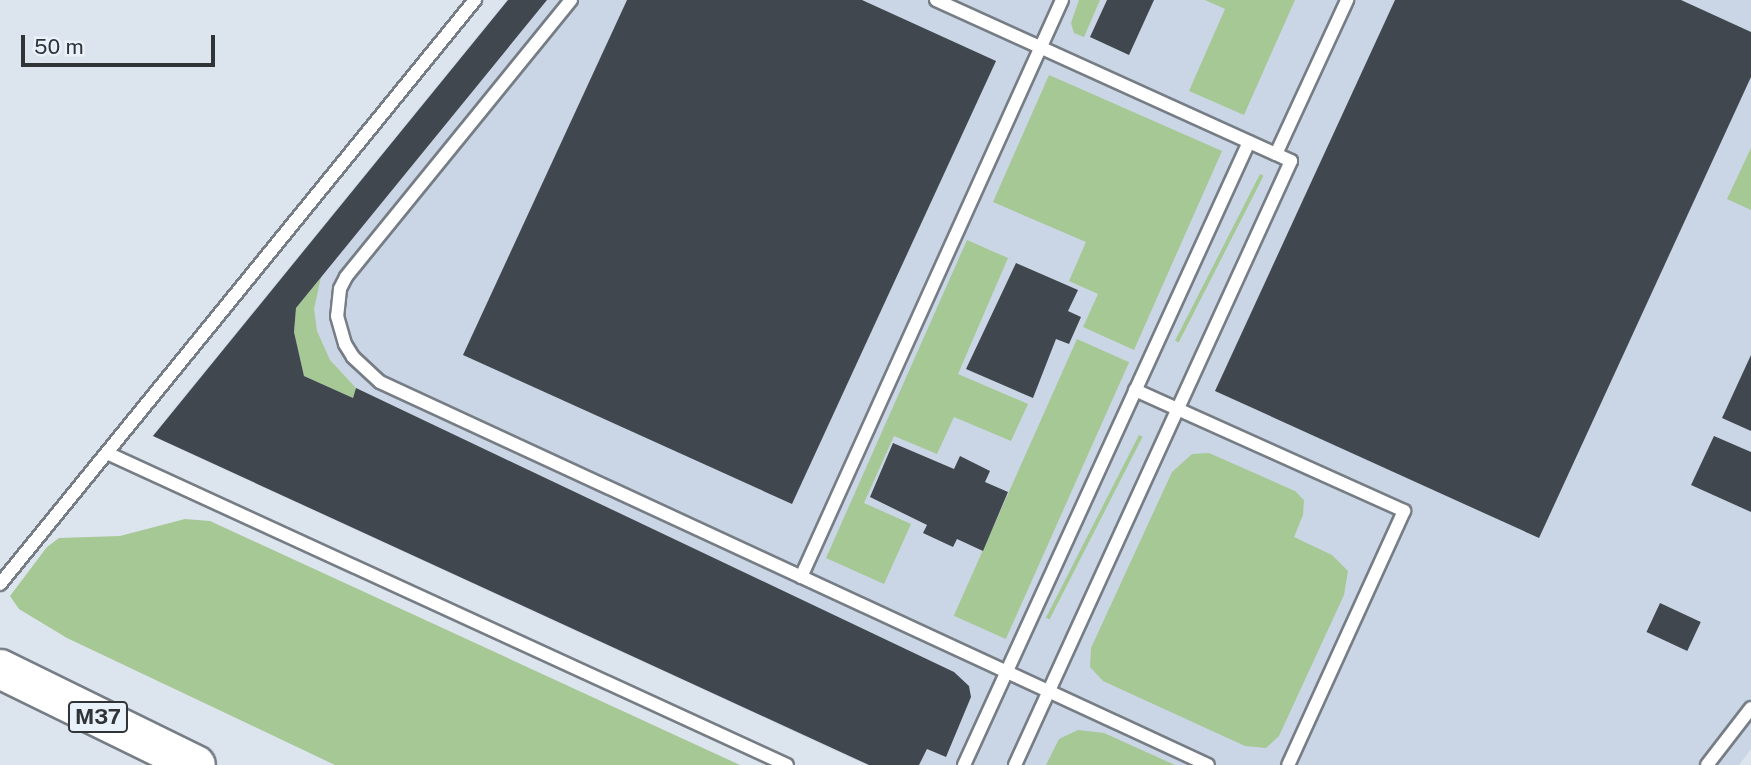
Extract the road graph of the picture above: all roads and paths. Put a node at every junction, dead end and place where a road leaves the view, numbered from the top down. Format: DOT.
graph roads {
  1 [pos="475,0"];
  2 [pos="571,0"];
  3 [pos="936,0"];
  4 [pos="1062,0"];
  5 [pos="1346,0"];
  6 [pos="1041,47"];
  7 [pos="1249,142"];
  8 [pos="1276,154"];
  9 [pos="1135,390"];
  10 [pos="1178,409"];
  11 [pos="107,453"];
  12 [pos="801,577"];
  13 [pos="0,584"];
  14 [pos="0,669"];
  15 [pos="1006,672"];
  16 [pos="1049,691"];
  17 [pos="1751,708"];
  18 [pos="196,765"];
  19 [pos="788,765"];
  20 [pos="964,765"];
  21 [pos="1015,765"];
  22 [pos="1208,765"];
  23 [pos="1288,765"];
  24 [pos="1707,765"];
  1 -- 11 [label="lane"];
  2 -- 12 [label="lane"];
  3 -- 6 [label="lane"];
  4 -- 6 [label="lane"];
  5 -- 8 [label="lane"];
  6 -- 7 [label="lane"];
  6 -- 12 [label="lane"];
  7 -- 8 [label="lane"];
  7 -- 9 [label="lane"];
  8 -- 10 [label="lane"];
  9 -- 10 [label="lane"];
  9 -- 15 [label="lane"];
  10 -- 16 [label="lane"];
  10 -- 23 [label="lane"];
  11 -- 13 [label="lane"];
  11 -- 19 [label="lane"];
  12 -- 15 [label="lane"];
  14 -- 18 [label="highway, M37"];
  15 -- 16 [label="lane"];
  15 -- 20 [label="lane"];
  16 -- 21 [label="lane"];
  16 -- 22 [label="lane"];
  17 -- 24 [label="lane"];
}
